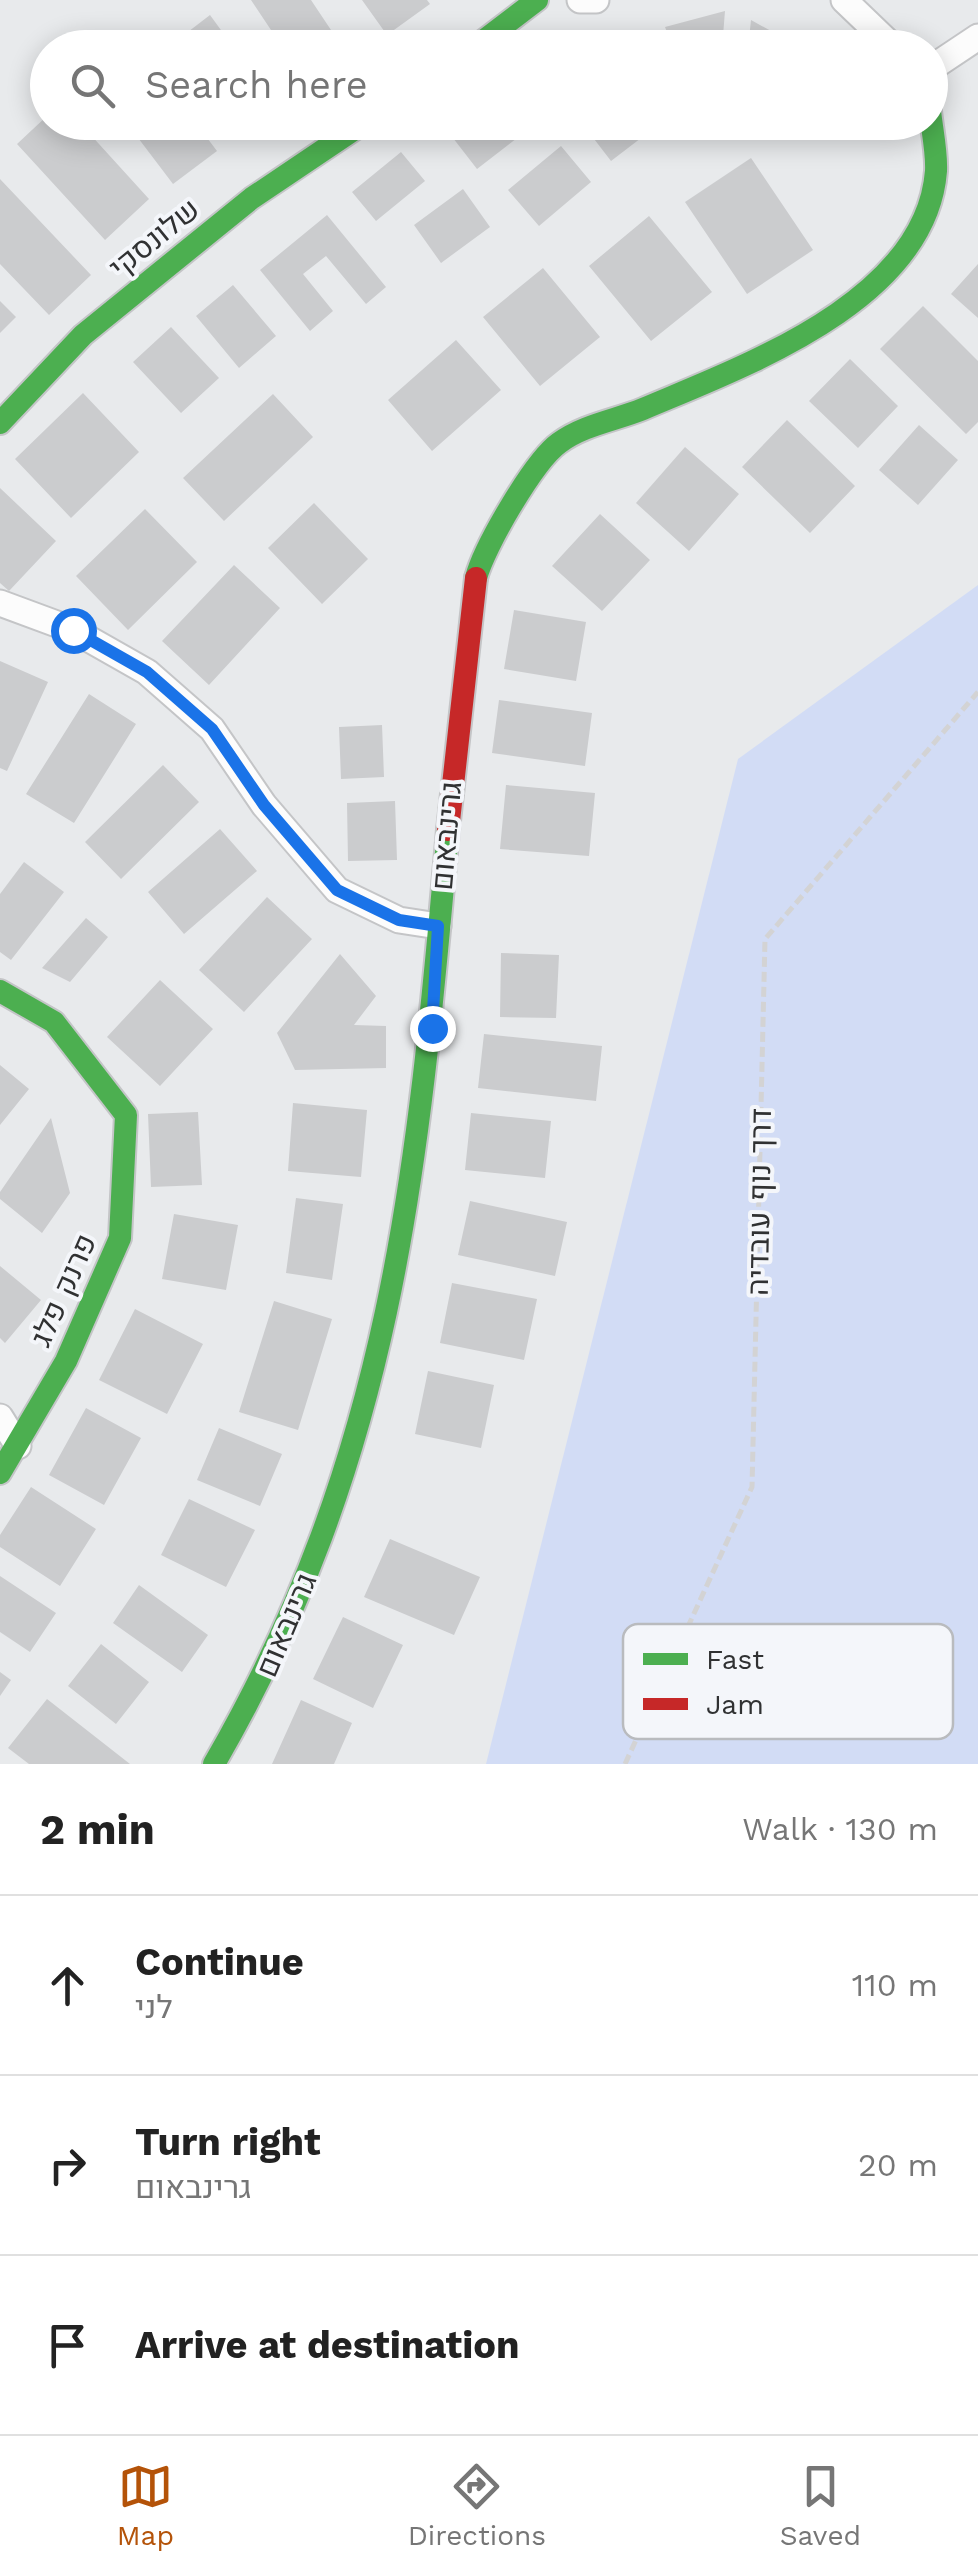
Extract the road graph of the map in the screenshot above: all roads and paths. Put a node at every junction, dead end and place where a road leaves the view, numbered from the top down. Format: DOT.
graph roads {
  1 [pos="537,0"];
  2 [pos="580,0"];
  3 [pos="596,0"];
  4 [pos="853,2"];
  5 [pos="498,30"];
  6 [pos="878,30"];
  7 [pos="978,37"];
  8 [pos="948,56"];
  9 [pos="338,140"];
  10 [pos="936,140"];
  11 [pos="0,423"];
  12 [pos="0,603"];
  13 [pos="978,692"];
  14 [pos="438,926"];
  15 [pos="0,991"];
  16 [pos="0,1418"];
  17 [pos="18,1446"];
  18 [pos="0,1473"];
  19 [pos="689,1624"];
  20 [pos="636,1739"];
  21 [pos="214,1764"];
  22 [pos="625,1764"];
  1 -- 5 [label="street"];
  2 -- 3 [label="street"];
  4 -- 6 [label="street"];
  7 -- 8 [label="street"];
  9 -- 11 [label="street, שלונסקי"];
  10 -- 14 [label="street, גרינבאום"];
  12 -- 14 [label="street"];
  13 -- 19 [label="path, דרך נוף עובדיה"];
  14 -- 21 [label="street, גרינבאום"];
  15 -- 17 [label="street, פרנק פלג"];
  16 -- 17 [label="street"];
  17 -- 18 [label="street, פרנק פלג"];
  20 -- 22 [label="path, דרך נוף עובדיה"];
}
